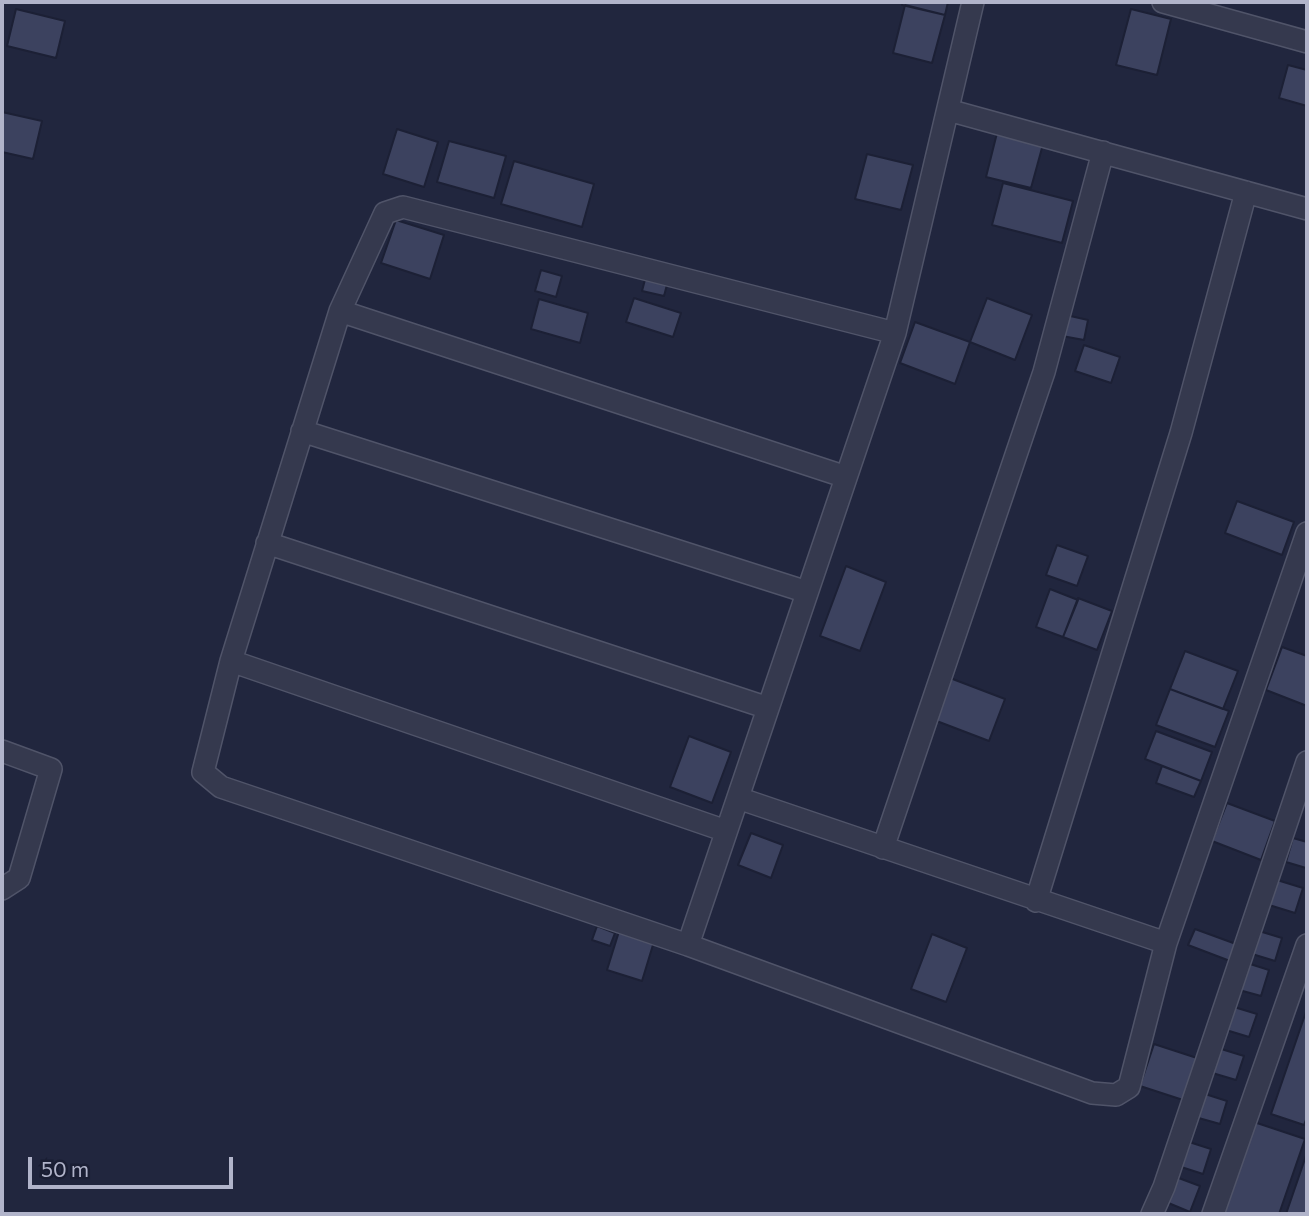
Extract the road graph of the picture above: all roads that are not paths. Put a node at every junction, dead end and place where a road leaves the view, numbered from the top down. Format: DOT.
graph roads {
  1 [pos="973,2"];
  2 [pos="1163,2"];
  3 [pos="1307,42"];
  4 [pos="948,110"];
  5 [pos="1103,152"];
  6 [pos="1246,192"];
  7 [pos="1307,209"];
  8 [pos="340,311"];
  9 [pos="895,333"];
  10 [pos="302,431"];
  11 [pos="846,477"];
  12 [pos="1307,533"];
  13 [pos="267,543"];
  14 [pos="807,592"];
  15 [pos="230,661"];
  16 [pos="768,708"];
  17 [pos="2,751"];
  18 [pos="1307,762"];
  19 [pos="738,798"];
  20 [pos="726,831"];
  21 [pos="883,848"];
  22 [pos="2,889"];
  23 [pos="1036,901"];
  24 [pos="1166,943"];
  25 [pos="1307,945"];
  26 [pos="688,946"];
  27 [pos="1152,1214"];
  28 [pos="1213,1214"];
  1 -- 4 [label="street"];
  2 -- 3 [label="street"];
  4 -- 5 [label="street"];
  4 -- 9 [label="street"];
  5 -- 6 [label="street"];
  5 -- 21 [label="street"];
  6 -- 7 [label="street"];
  6 -- 23 [label="street"];
  8 -- 9 [label="street"];
  8 -- 10 [label="street"];
  8 -- 11 [label="street"];
  9 -- 11 [label="street"];
  10 -- 13 [label="street"];
  10 -- 14 [label="street"];
  11 -- 14 [label="street"];
  12 -- 24 [label="street"];
  13 -- 15 [label="street"];
  13 -- 16 [label="street"];
  14 -- 16 [label="street"];
  15 -- 20 [label="street"];
  15 -- 26 [label="street"];
  16 -- 19 [label="street"];
  17 -- 22 [label="street"];
  18 -- 27 [label="street"];
  19 -- 20 [label="street"];
  19 -- 21 [label="street"];
  20 -- 26 [label="street"];
  21 -- 23 [label="street"];
  23 -- 24 [label="street"];
  24 -- 26 [label="street"];
  25 -- 28 [label="street"];
}
